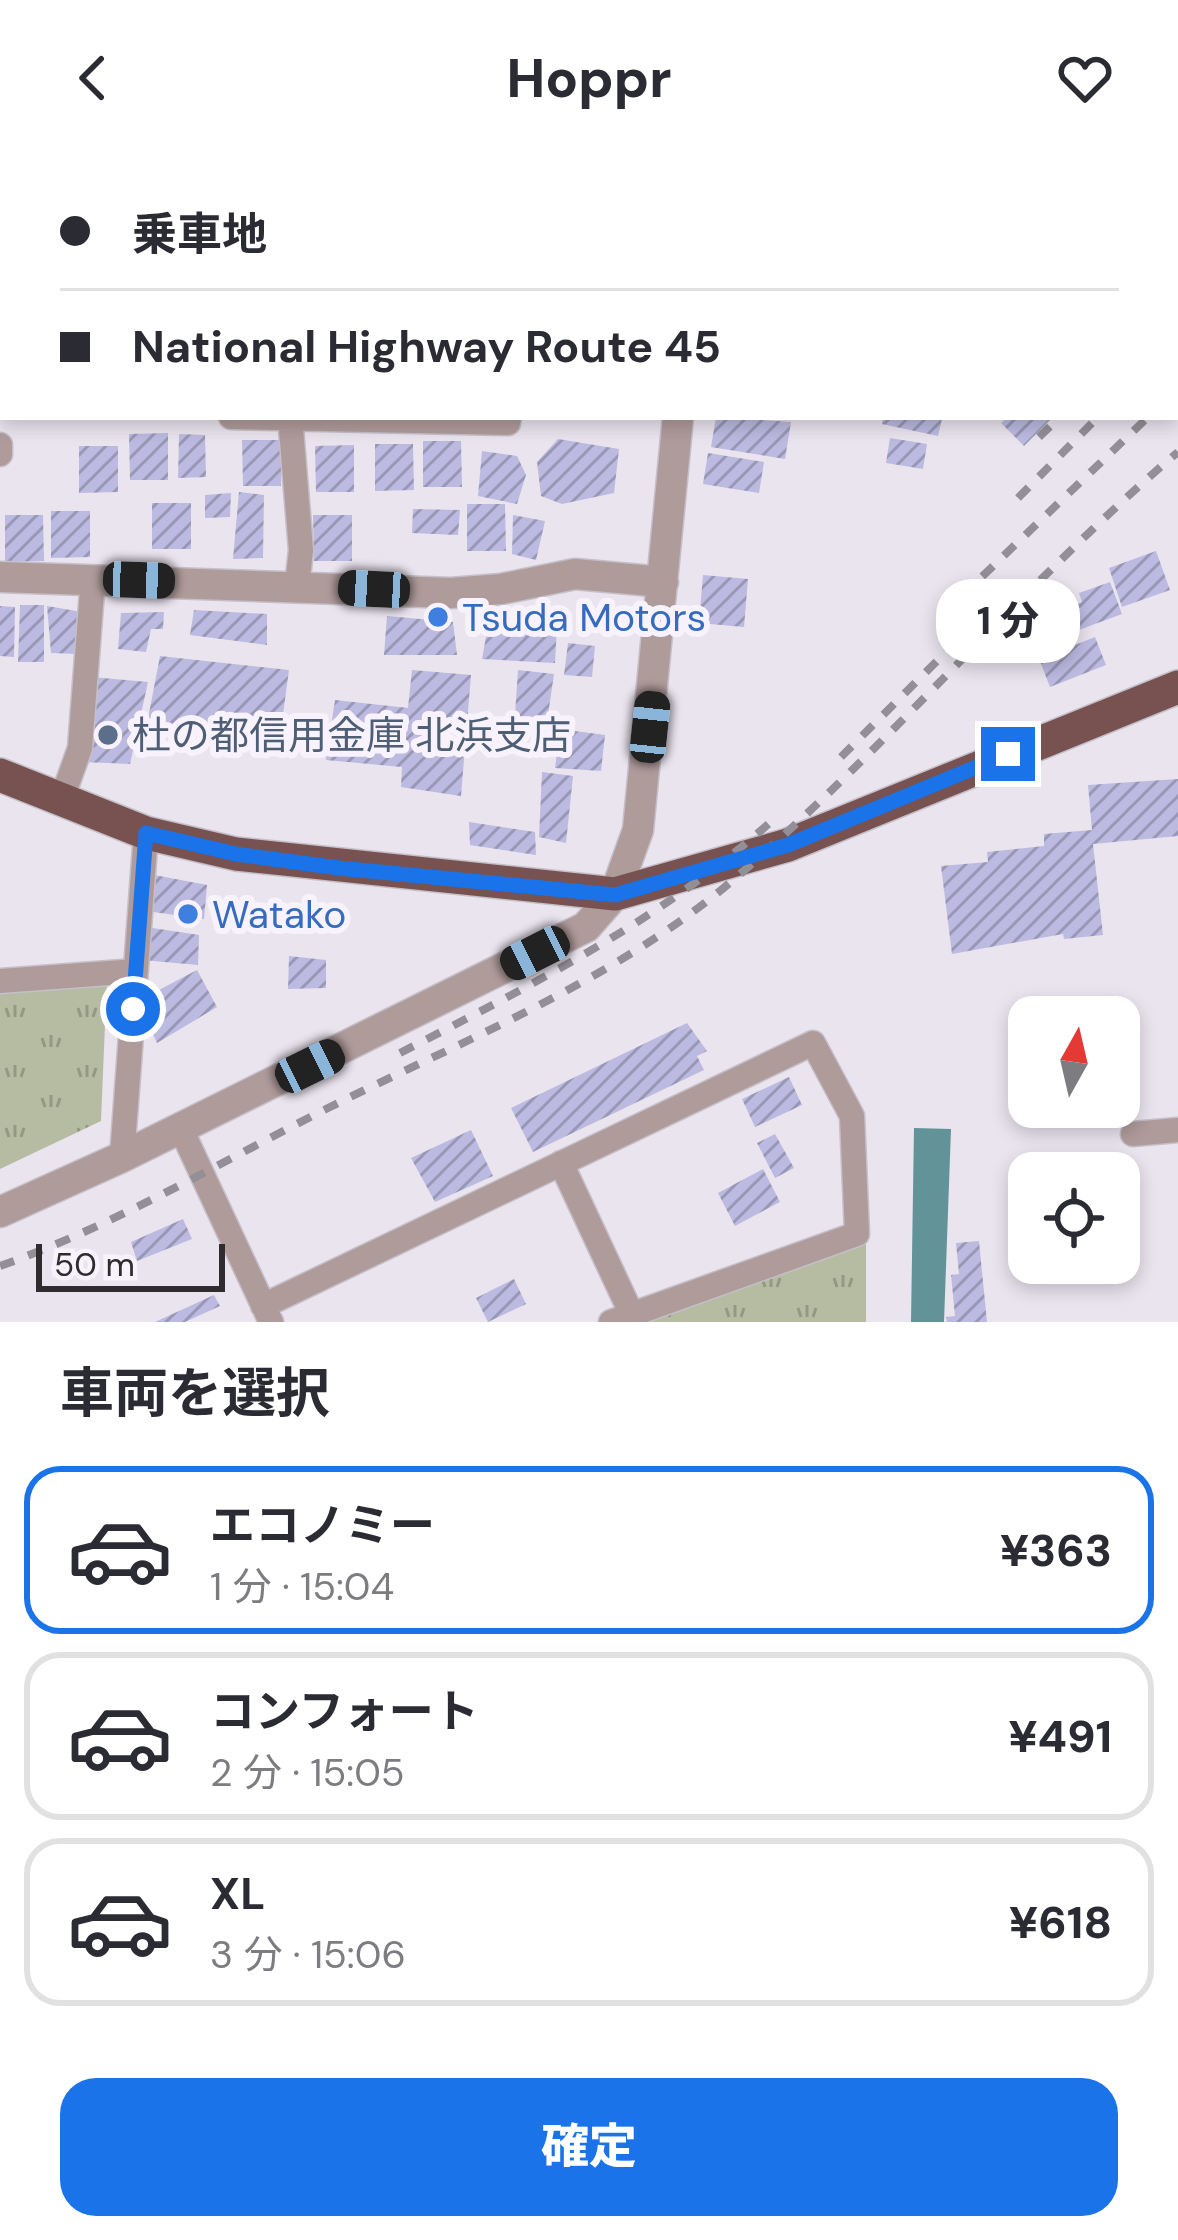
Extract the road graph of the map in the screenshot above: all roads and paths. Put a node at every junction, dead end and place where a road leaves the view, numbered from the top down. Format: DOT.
graph roads {
  1 [pos="290,420"];
  2 [pos="377,420"];
  3 [pos="508,420"];
  4 [pos="679,420"];
  5 [pos="0,577"];
  6 [pos="93,578"];
  7 [pos="663,583"];
  8 [pos="298,586"];
  9 [pos="1178,687"];
  10 [pos="0,775"];
  11 [pos="61,801"];
  12 [pos="146,833"];
  13 [pos="615,895"];
  14 [pos="136,971"];
  15 [pos="0,981"];
  16 [pos="181,1129"];
  17 [pos="1178,1130"];
  18 [pos="1133,1134"];
  19 [pos="122,1157"];
  20 [pos="561,1163"];
  21 [pos="0,1212"];
  22 [pos="267,1314"];
  23 [pos="622,1318"];
  1 -- 8 [label="street"];
  2 -- 3 [label="street"];
  4 -- 7 [label="street"];
  5 -- 6 [label="street"];
  6 -- 8 [label="street"];
  6 -- 11 [label="street"];
  7 -- 8 [label="street"];
  7 -- 13 [label="street"];
  9 -- 13 [label="highway"];
  10 -- 11 [label="highway"];
  11 -- 12 [label="highway"];
  12 -- 13 [label="highway"];
  12 -- 14 [label="street"];
  13 -- 16 [label="street"];
  14 -- 15 [label="street"];
  14 -- 19 [label="street"];
  16 -- 19 [label="street"];
  16 -- 22 [label="street"];
  17 -- 18 [label="street"];
  19 -- 21 [label="street"];
  20 -- 22 [label="street"];
  20 -- 23 [label="street"];
  20 -- 23 [label="street"];
}
